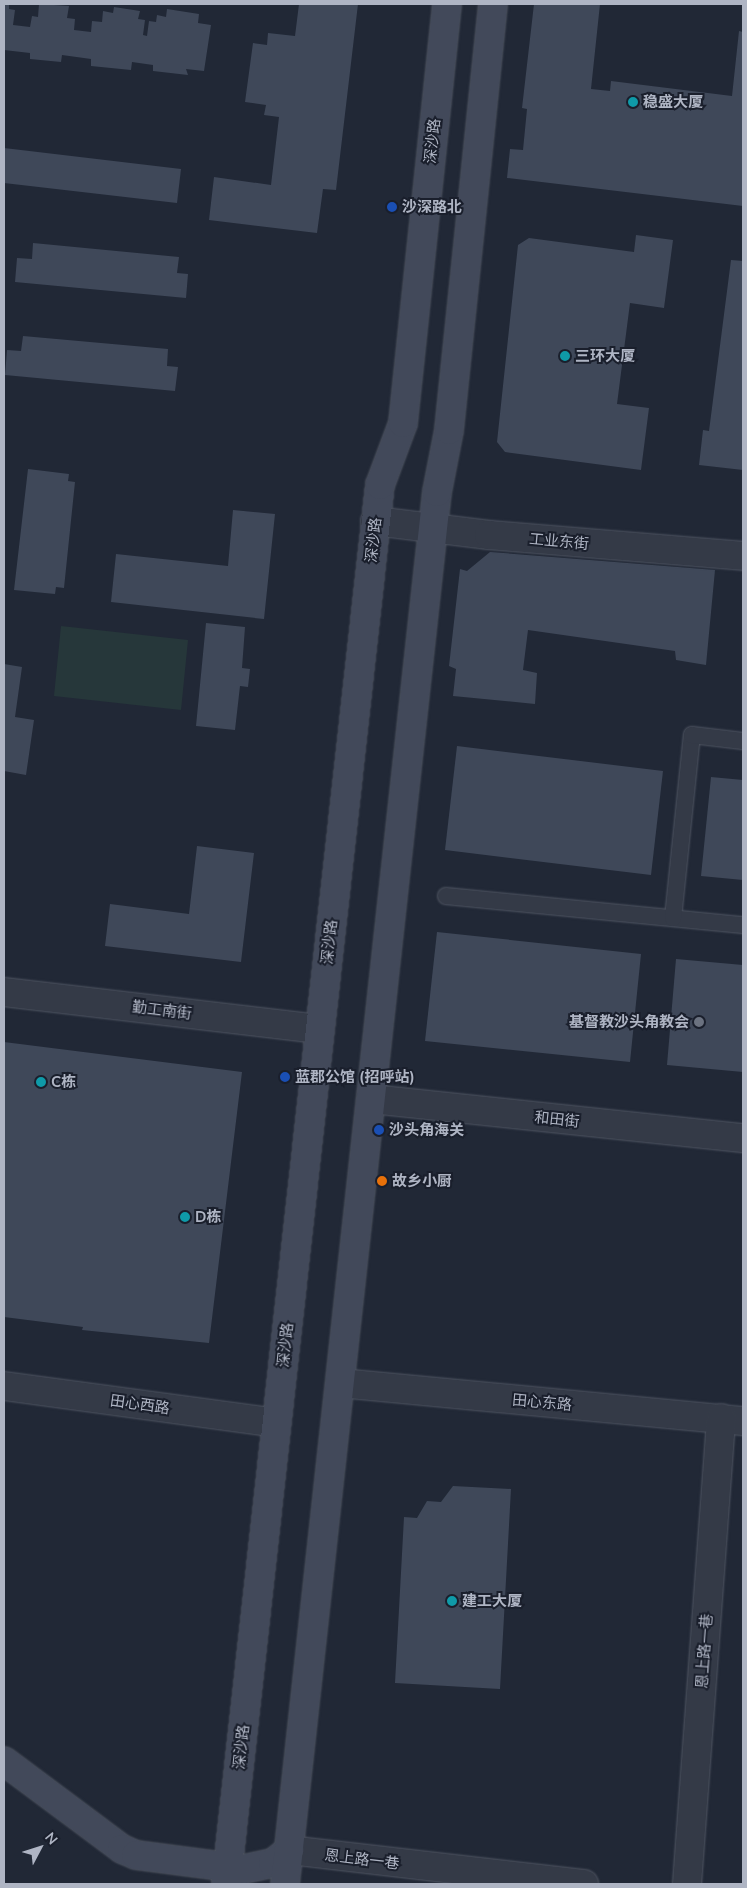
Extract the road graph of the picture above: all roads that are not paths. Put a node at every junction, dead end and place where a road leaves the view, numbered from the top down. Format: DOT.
graph roads {
  1 [pos="447,4"];
  2 [pos="493,4"];
  3 [pos="375,521"];
  4 [pos="433,528"];
  5 [pos="743,556"];
  6 [pos="743,741"];
  7 [pos="446,896"];
  8 [pos="673,918"];
  9 [pos="743,925"];
  10 [pos="4,992"];
  11 [pos="320,1029"];
  12 [pos="371,1099"];
  13 [pos="743,1138"];
  14 [pos="340,1383"];
  15 [pos="4,1386"];
  16 [pos="732,1419"];
  17 [pos="276,1423"];
  18 [pos="4,1761"];
  19 [pos="289,1850"];
  20 [pos="227,1876"];
  21 [pos="285,1884"];
  22 [pos="584,1884"];
  23 [pos="688,1884"];
  1 -- 3 [label="main road, 深沙路"];
  2 -- 4 [label="main road"];
  3 -- 4 [label="street, 工业东街"];
  3 -- 11 [label="main road, 深沙路"];
  4 -- 5 [label="street, 工业东街"];
  4 -- 12 [label="main road"];
  6 -- 8 [label="lane"];
  7 -- 8 [label="lane"];
  8 -- 9 [label="lane"];
  10 -- 11 [label="street, 勤工南街"];
  11 -- 17 [label="main road, 深沙路"];
  12 -- 13 [label="street, 和田街"];
  12 -- 14 [label="main road"];
  14 -- 16 [label="street, 田心东路"];
  14 -- 19 [label="main road"];
  15 -- 17 [label="street, 田心西路"];
  16 -- 23 [label="street, 恩上路一巷"];
  17 -- 20 [label="main road, 深沙路"];
  18 -- 20 [label="main road"];
  19 -- 20 [label="main road"];
  19 -- 21 [label="main road"];
  19 -- 22 [label="street, 恩上路一巷"];
}
